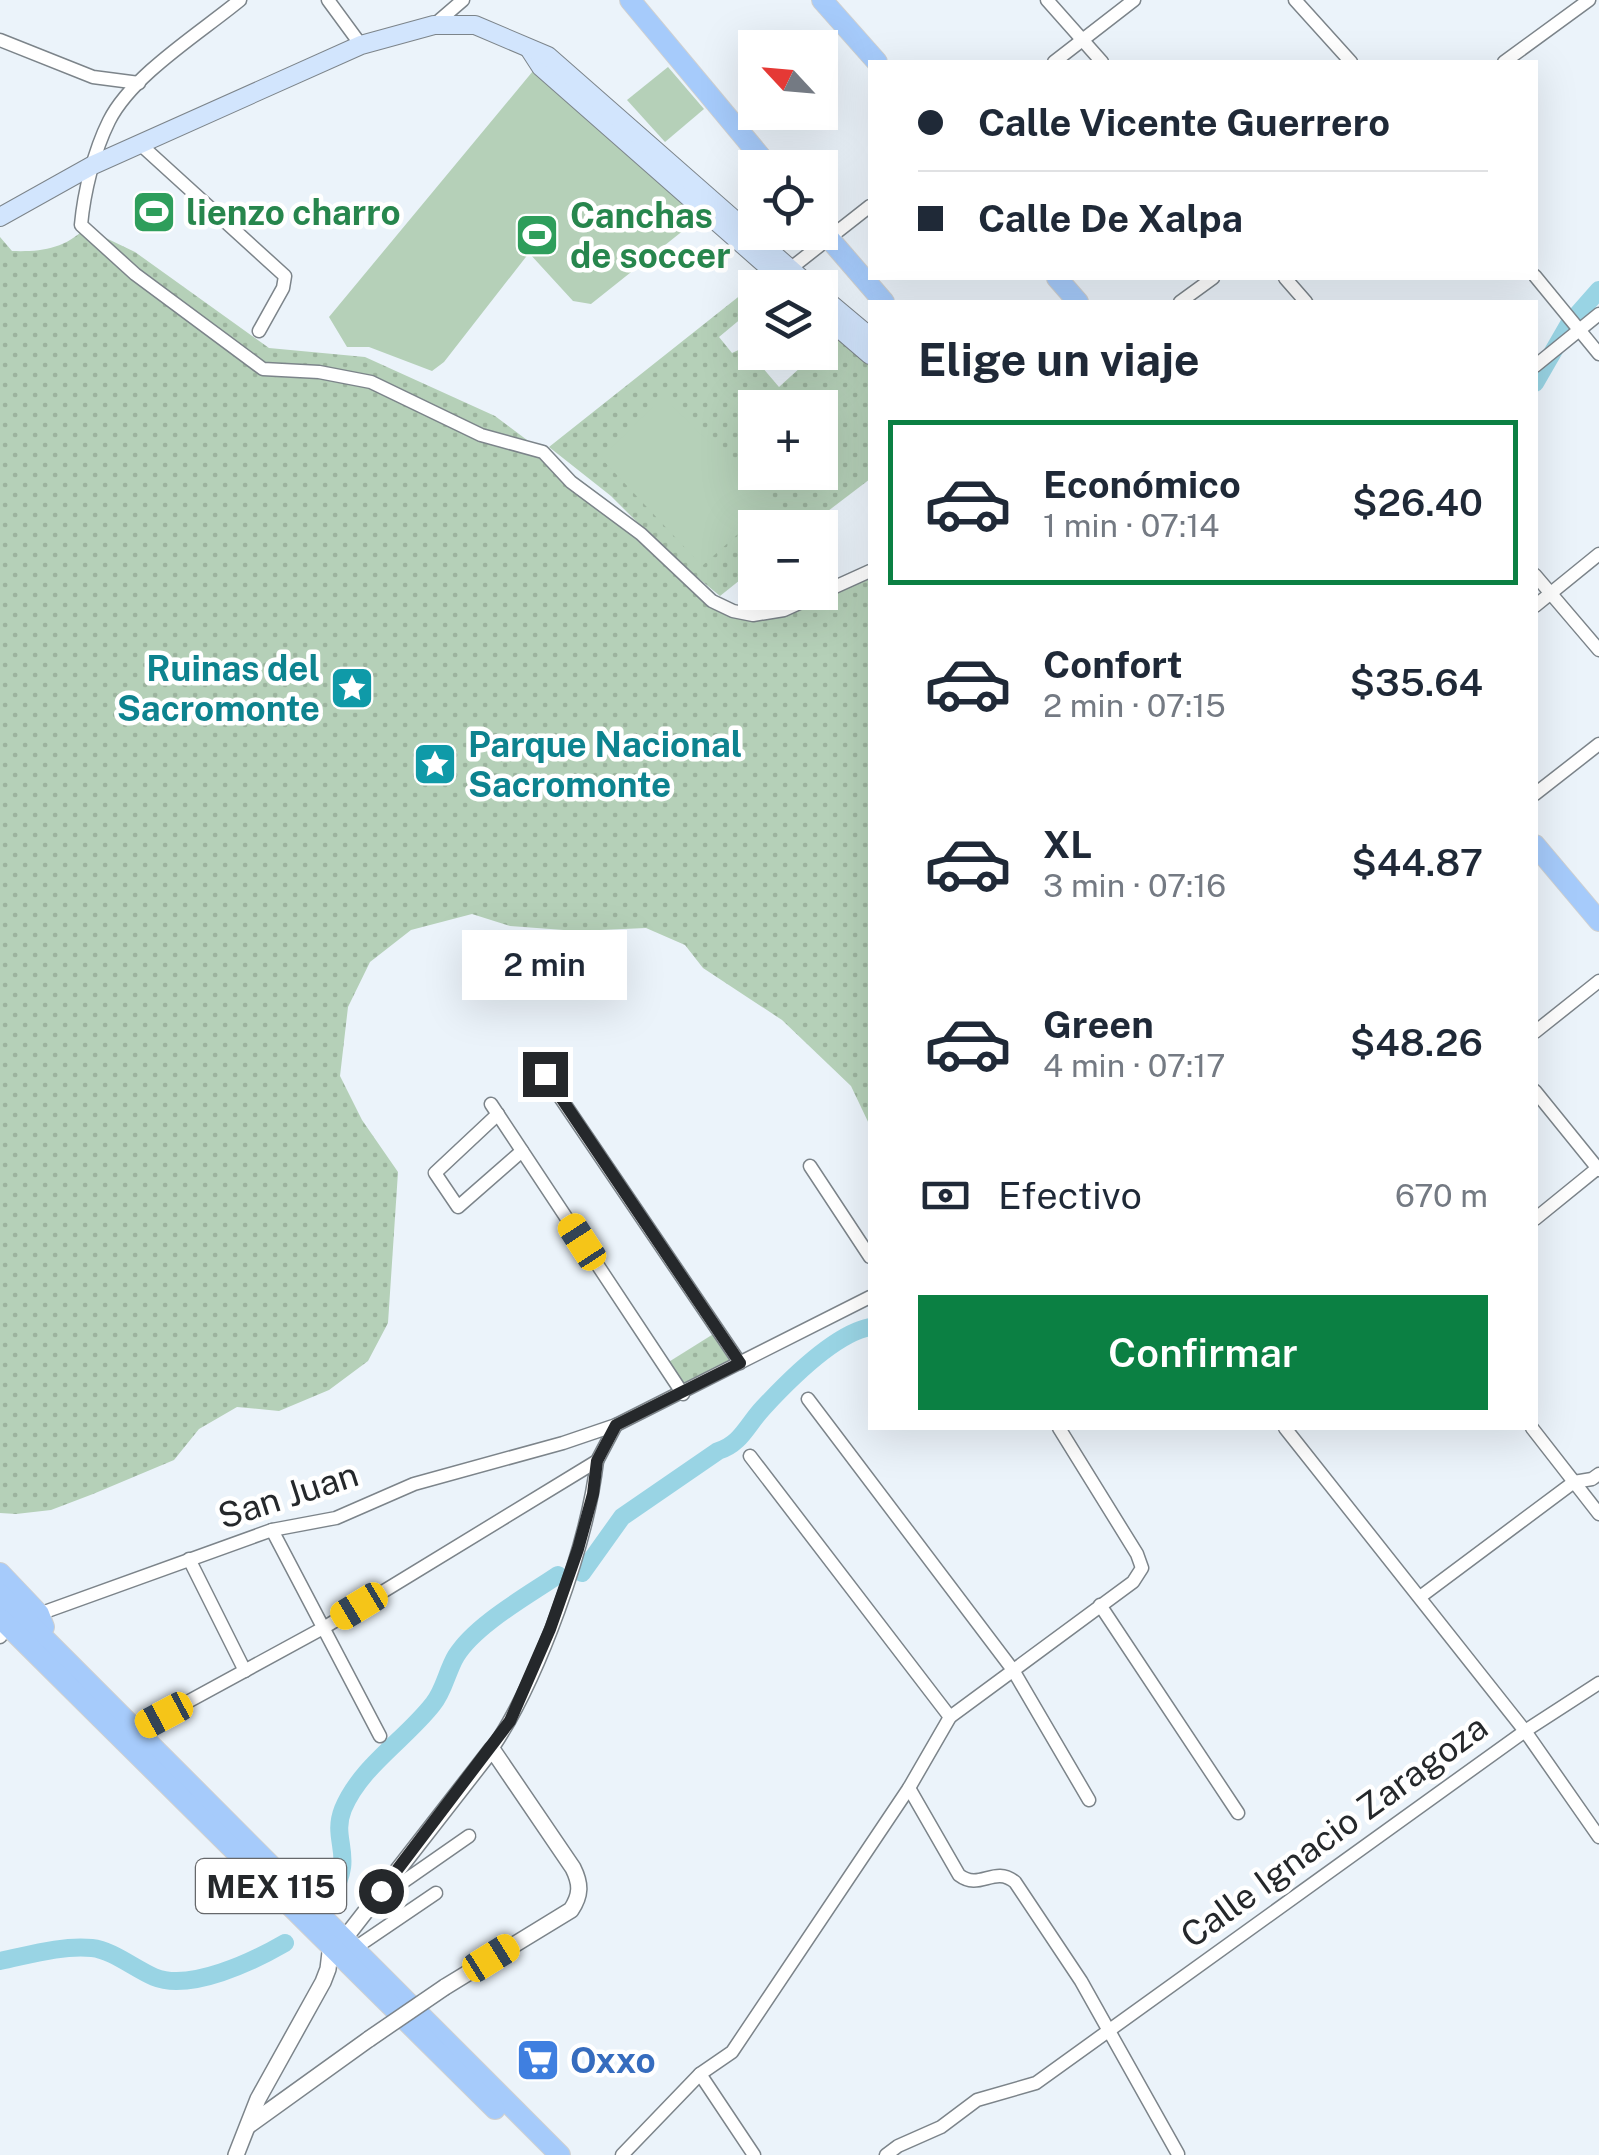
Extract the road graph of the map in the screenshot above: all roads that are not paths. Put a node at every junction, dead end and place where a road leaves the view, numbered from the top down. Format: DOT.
graph roads {
  1 [pos="240,0"];
  2 [pos="328,0"];
  3 [pos="463,0"];
  4 [pos="630,0"];
  5 [pos="822,0"];
  6 [pos="1048,0"];
  7 [pos="1134,0"];
  8 [pos="1295,0"];
  9 [pos="1589,0"];
  10 [pos="434,25"];
  11 [pos="0,40"];
  12 [pos="1082,40"];
  13 [pos="361,45"];
  14 [pos="875,60"];
  15 [pos="1057,60"];
  16 [pos="1100,60"];
  17 [pos="1349,60"];
  18 [pos="1507,60"];
  19 [pos="139,82"];
  20 [pos="141,145"];
  21 [pos="755,150"];
  22 [pos="94,166"];
  23 [pos="868,207"];
  24 [pos="0,217"];
  25 [pos="838,225"];
  26 [pos="838,249"];
  27 [pos="810,250"];
  28 [pos="779,270"];
  29 [pos="794,270"];
  30 [pos="1060,280"];
  31 [pos="1211,280"];
  32 [pos="1287,280"];
  33 [pos="1538,280"];
  34 [pos="882,300"];
  35 [pos="1076,300"];
  36 [pos="1183,300"];
  37 [pos="1304,300"];
  38 [pos="1599,314"];
  39 [pos="838,317"];
  40 [pos="838,320"];
  41 [pos="842,322"];
  42 [pos="1571,326"];
  43 [pos="259,332"];
  44 [pos="868,336"];
  45 [pos="868,353"];
  46 [pos="1599,354"];
  47 [pos="1540,362"];
  48 [pos="1599,554"];
  49 [pos="868,572"];
  50 [pos="1538,579"];
  51 [pos="1550,593"];
  52 [pos="1538,603"];
  53 [pos="1599,650"];
  54 [pos="1599,744"];
  55 [pos="1538,792"];
  56 [pos="1538,849"];
  57 [pos="1599,921"];
  58 [pos="1599,980"];
  59 [pos="1538,1030"];
  60 [pos="545,1074"];
  61 [pos="1538,1095"];
  62 [pos="522,1152"];
  63 [pos="810,1166"];
  64 [pos="1598,1168"];
  65 [pos="1538,1216"];
  66 [pos="868,1254"];
  67 [pos="868,1298"];
  68 [pos="740,1363"];
  69 [pos="683,1394"];
  70 [pos="808,1399"];
  71 [pos="616,1425"];
  72 [pos="1060,1430"];
  73 [pos="1287,1430"];
  74 [pos="1534,1430"];
  75 [pos="750,1456"];
  76 [pos="597,1461"];
  77 [pos="1599,1474"];
  78 [pos="1574,1482"];
  79 [pos="1599,1514"];
  80 [pos="272,1530"];
  81 [pos="188,1559"];
  82 [pos="0,1573"];
  83 [pos="0,1594"];
  84 [pos="1420,1597"];
  85 [pos="1100,1605"];
  86 [pos="39,1614"];
  87 [pos="0,1618"];
  88 [pos="325,1627"];
  89 [pos="0,1635"];
  90 [pos="46,1653"];
  91 [pos="245,1670"];
  92 [pos="1013,1670"];
  93 [pos="1599,1683"];
  94 [pos="950,1717"];
  95 [pos="136,1730"];
  96 [pos="1525,1731"];
  97 [pos="380,1736"];
  98 [pos="492,1750"];
  99 [pos="909,1788"];
  100 [pos="1089,1800"];
  101 [pos="1238,1813"];
  102 [pos="469,1836"];
  103 [pos="1599,1837"];
  104 [pos="381,1891"];
  105 [pos="436,1893"];
  106 [pos="343,1944"];
  107 [pos="1107,2031"];
  108 [pos="700,2074"];
  109 [pos="248,2126"];
  110 [pos="1178,2154"];
  111 [pos="236,2155"];
  112 [pos="541,2155"];
  113 [pos="560,2155"];
  114 [pos="622,2155"];
  115 [pos="754,2155"];
  116 [pos="886,2155"];
  1 -- 19 [label="street"];
  2 -- 13 [label="street"];
  3 -- 10 [label="street"];
  4 -- 21 [label="main road"];
  5 -- 14 [label="main road"];
  6 -- 12 [label="street"];
  7 -- 12 [label="street"];
  8 -- 17 [label="street"];
  9 -- 18 [label="street"];
  10 -- 13 [label="main road"];
  10 -- 28 [label="main road"];
  11 -- 19 [label="street"];
  12 -- 15 [label="street"];
  12 -- 16 [label="street"];
  13 -- 20 [label="main road"];
  19 -- 22 [label="street"];
  20 -- 22 [label="main road"];
  20 -- 43 [label="street"];
  22 -- 24 [label="main road"];
  22 -- 49 [label="street"];
  23 -- 25 [label="street"];
  26 -- 34 [label="main road"];
  27 -- 29 [label="street"];
  30 -- 35 [label="main road"];
  31 -- 36 [label="street"];
  32 -- 37 [label="street"];
  33 -- 42 [label="street"];
  38 -- 42 [label="street"];
  39 -- 41 [label="main road"];
  40 -- 41 [label="main road"];
  41 -- 44 [label="main road"];
  41 -- 45 [label="main road"];
  42 -- 46 [label="street"];
  42 -- 47 [label="street"];
  48 -- 51 [label="street"];
  50 -- 51 [label="street"];
  51 -- 52 [label="street"];
  51 -- 53 [label="street"];
  54 -- 55 [label="street"];
  56 -- 57 [label="main road"];
  58 -- 59 [label="street"];
  60 -- 68 [label="street"];
  61 -- 64 [label="street"];
  62 -- 62 [label="street"];
  62 -- 69 [label="street"];
  63 -- 66 [label="street"];
  64 -- 65 [label="street"];
  67 -- 68 [label="street, San Juan"];
  68 -- 69 [label="street, San Juan"];
  69 -- 71 [label="street, San Juan"];
  70 -- 92 [label="street"];
  71 -- 76 [label="street"];
  71 -- 80 [label="street, San Juan"];
  72 -- 85 [label="street"];
  73 -- 84 [label="street"];
  74 -- 78 [label="street"];
  75 -- 94 [label="street"];
  76 -- 88 [label="street"];
  76 -- 98 [label="street"];
  77 -- 78 [label="street"];
  78 -- 79 [label="street"];
  78 -- 84 [label="street"];
  80 -- 81 [label="street, San Juan"];
  80 -- 88 [label="street"];
  81 -- 86 [label="street, San Juan"];
  81 -- 91 [label="street"];
  82 -- 86 [label="main road"];
  83 -- 90 [label="main road, MEX 115"];
  84 -- 96 [label="street"];
  85 -- 92 [label="street"];
  85 -- 101 [label="street"];
  86 -- 90 [label="main road"];
  87 -- 90 [label="main road, MEX 115"];
  88 -- 91 [label="street"];
  88 -- 97 [label="street"];
  89 -- 90 [label="main road"];
  90 -- 95 [label="main road, MEX 115"];
  90 -- 106 [label="main road, MEX 115"];
  91 -- 95 [label="street"];
  92 -- 94 [label="street"];
  92 -- 100 [label="street"];
  93 -- 96 [label="street, Calle Ignacio Zaragoza"];
  94 -- 99 [label="street"];
  95 -- 106 [label="main road, MEX 115"];
  96 -- 103 [label="street"];
  96 -- 107 [label="street, Calle Ignacio Zaragoza"];
  98 -- 104 [label="street"];
  98 -- 109 [label="street, bridge"];
  99 -- 107 [label="street"];
  99 -- 108 [label="street"];
  102 -- 104 [label="street"];
  104 -- 106 [label="street"];
  105 -- 106 [label="street"];
  106 -- 109 [label="street"];
  106 -- 112 [label="main road, MEX 115"];
  106 -- 113 [label="main road, MEX 115"];
  107 -- 110 [label="street"];
  107 -- 116 [label="street, Calle Ignacio Zaragoza"];
  108 -- 114 [label="street"];
  108 -- 115 [label="street"];
  109 -- 111 [label="street"];
}
